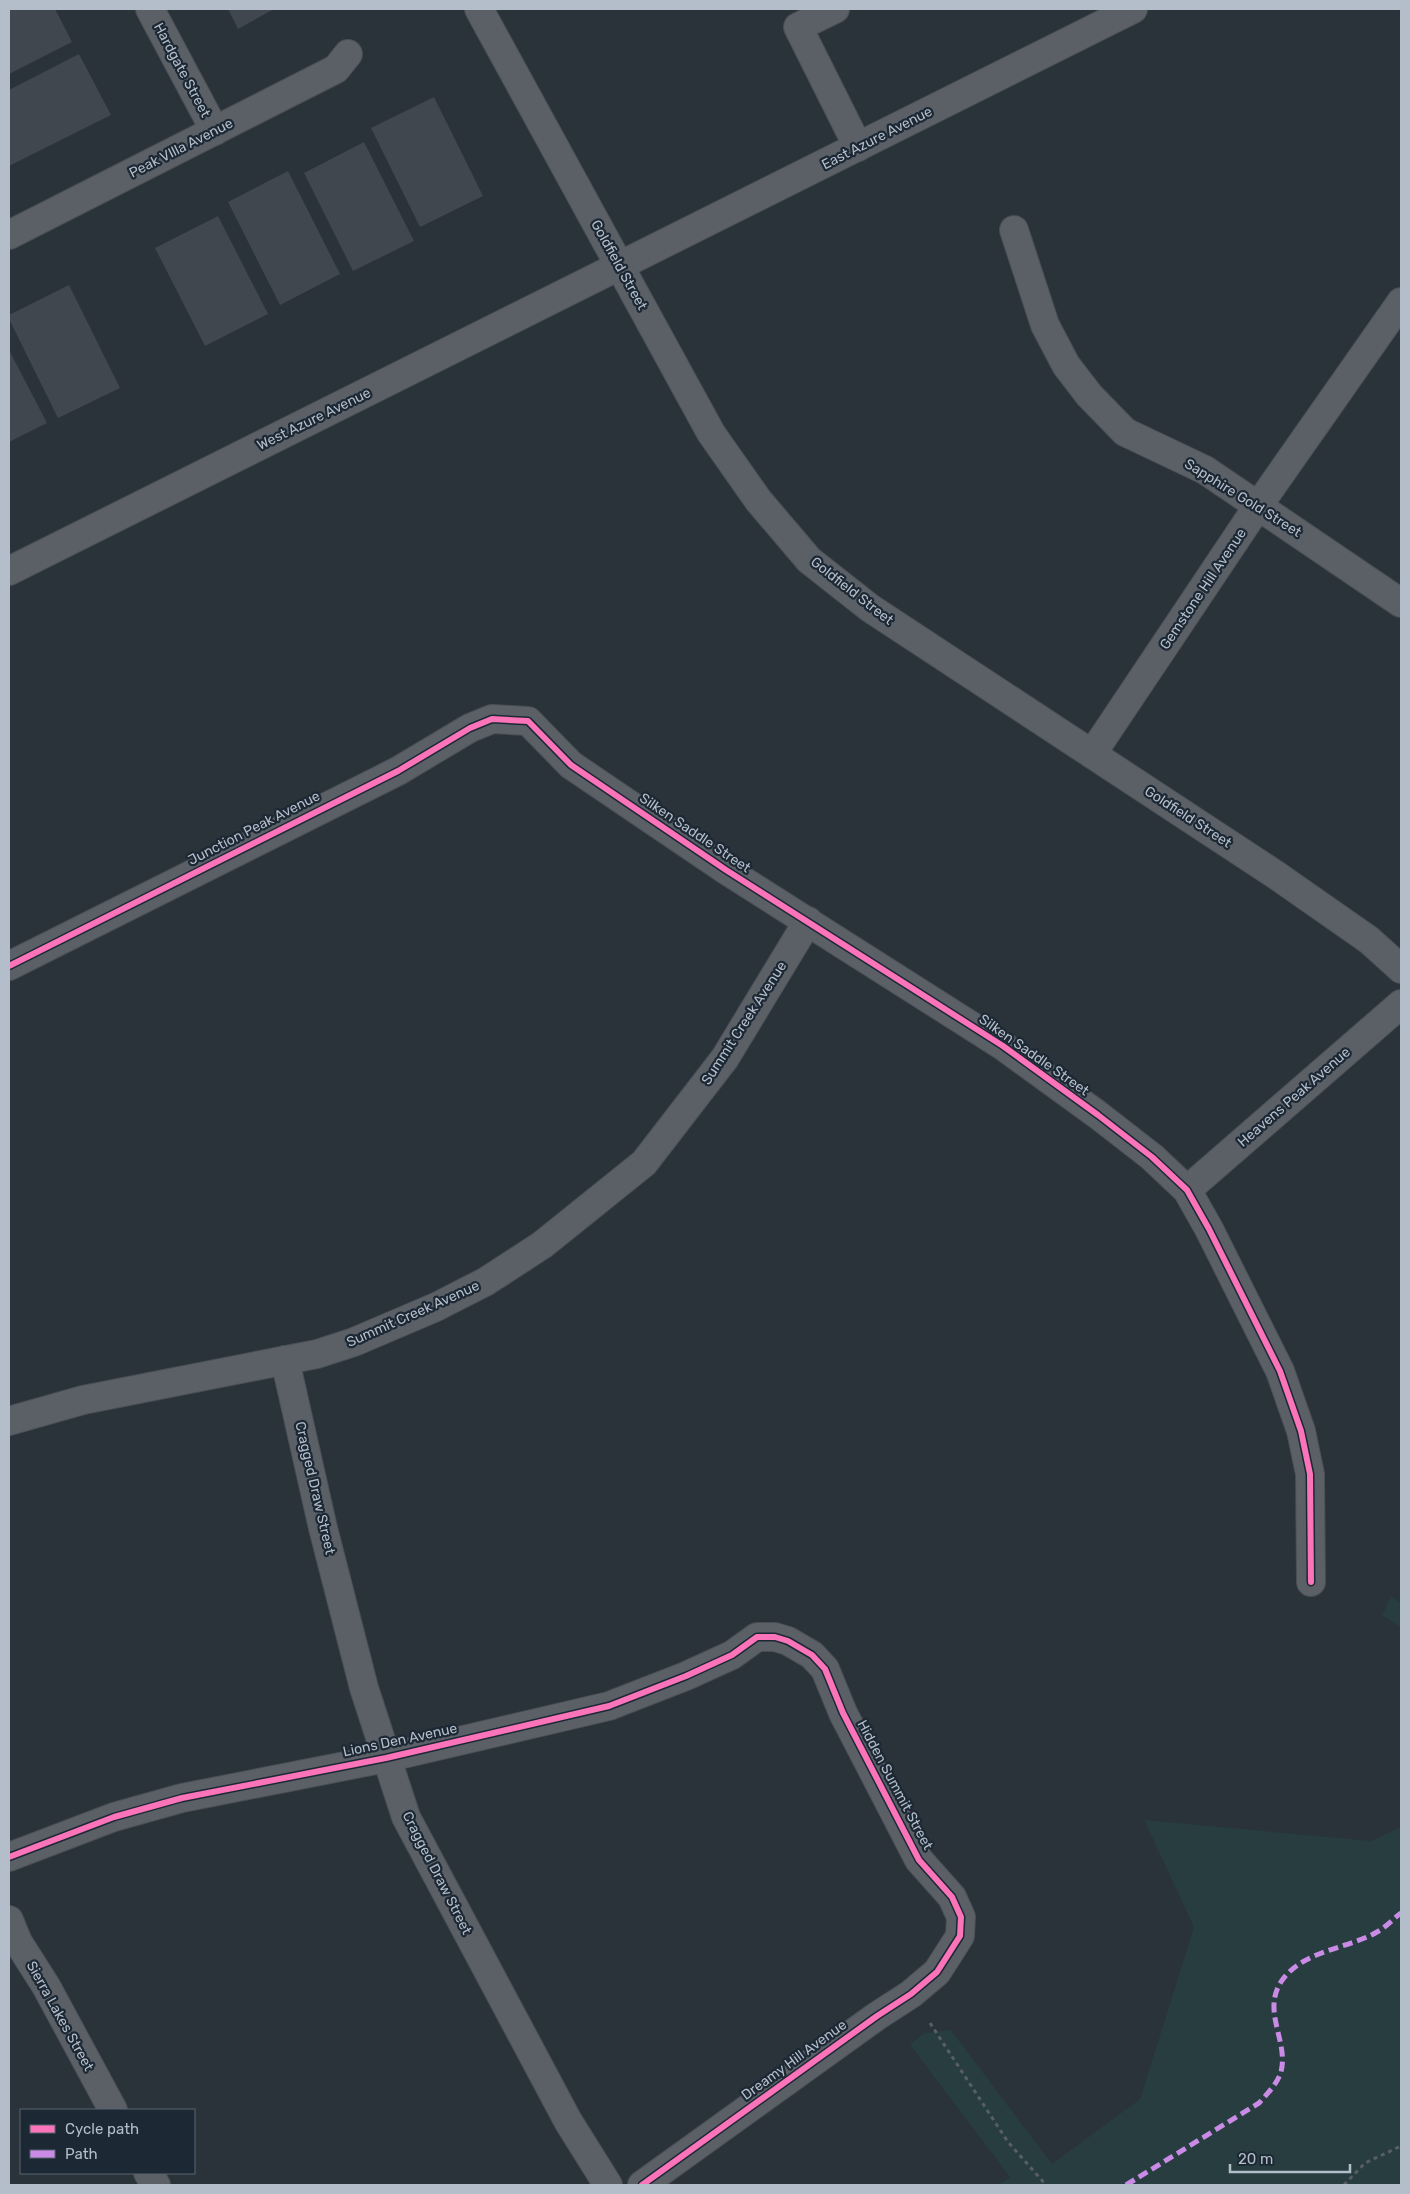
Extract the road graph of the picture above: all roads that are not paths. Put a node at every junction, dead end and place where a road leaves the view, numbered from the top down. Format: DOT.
graph roads {
  1 [pos="150,9"];
  2 [pos="478,9"];
  3 [pos="835,9"];
  4 [pos="1133,9"];
  5 [pos="348,54"];
  6 [pos="215,131"];
  7 [pos="858,148"];
  8 [pos="1014,230"];
  9 [pos="9,235"];
  10 [pos="620,267"];
  11 [pos="1401,302"];
  12 [pos="1258,506"];
  13 [pos="9,572"];
  14 [pos="1401,603"];
  15 [pos="512,720"];
  16 [pos="1092,754"];
  17 [pos="808,922"];
  18 [pos="9,966"];
  19 [pos="1401,968"];
  20 [pos="1401,1004"];
  21 [pos="1187,1190"];
  22 [pos="285,1360"];
  23 [pos="9,1421"];
  24 [pos="1311,1582"];
  25 [pos="788,1641"];
  26 [pos="386,1758"];
  27 [pos="9,1857"];
  28 [pos="9,1920"];
  29 [pos="953,1947"];
  30 [pos="112,2109"];
  31 [pos="149,2174"];
  32 [pos="156,2185"];
  33 [pos="608,2185"];
  34 [pos="642,2185"];
  1 -- 6 [label="street, Hardgate Street"];
  2 -- 10 [label="street, Goldfield Street"];
  3 -- 7 [label="street"];
  4 -- 7 [label="street, East Azure Avenue"];
  5 -- 6 [label="street, Peak VIlla Avenue"];
  6 -- 9 [label="street, Peak VIlla Avenue"];
  7 -- 10 [label="street, East Azure Avenue"];
  8 -- 12 [label="street, Sapphire Gold Street"];
  10 -- 13 [label="street, West Azure Avenue"];
  10 -- 16 [label="street, Goldfield Street"];
  11 -- 12 [label="street, Gemstone Hill Avenue"];
  12 -- 14 [label="street, Sapphire Gold Street"];
  12 -- 16 [label="street, Gemstone Hill Avenue"];
  15 -- 17 [label="street, Silken Saddle Street"];
  15 -- 18 [label="street, Junction Peak Avenue"];
  16 -- 19 [label="street, Goldfield Street"];
  17 -- 21 [label="street, Silken Saddle Street"];
  17 -- 22 [label="street, Summit Creek Avenue"];
  20 -- 21 [label="street, Heavens Peak Avenue"];
  21 -- 24 [label="street, Silken Saddle Street"];
  22 -- 23 [label="street, Summit Creek Avenue"];
  22 -- 26 [label="street, Cragged Draw Street"];
  25 -- 26 [label="street, Lions Den Avenue"];
  25 -- 29 [label="street, Hidden Summit Street"];
  26 -- 27 [label="street, Lions Den Avenue"];
  26 -- 33 [label="street, Cragged Draw Street"];
  28 -- 30 [label="street, Sierra Lakes Street"];
  29 -- 34 [label="street, Dreamy Hill Avenue"];
  31 -- 32 [label="street"];
}
